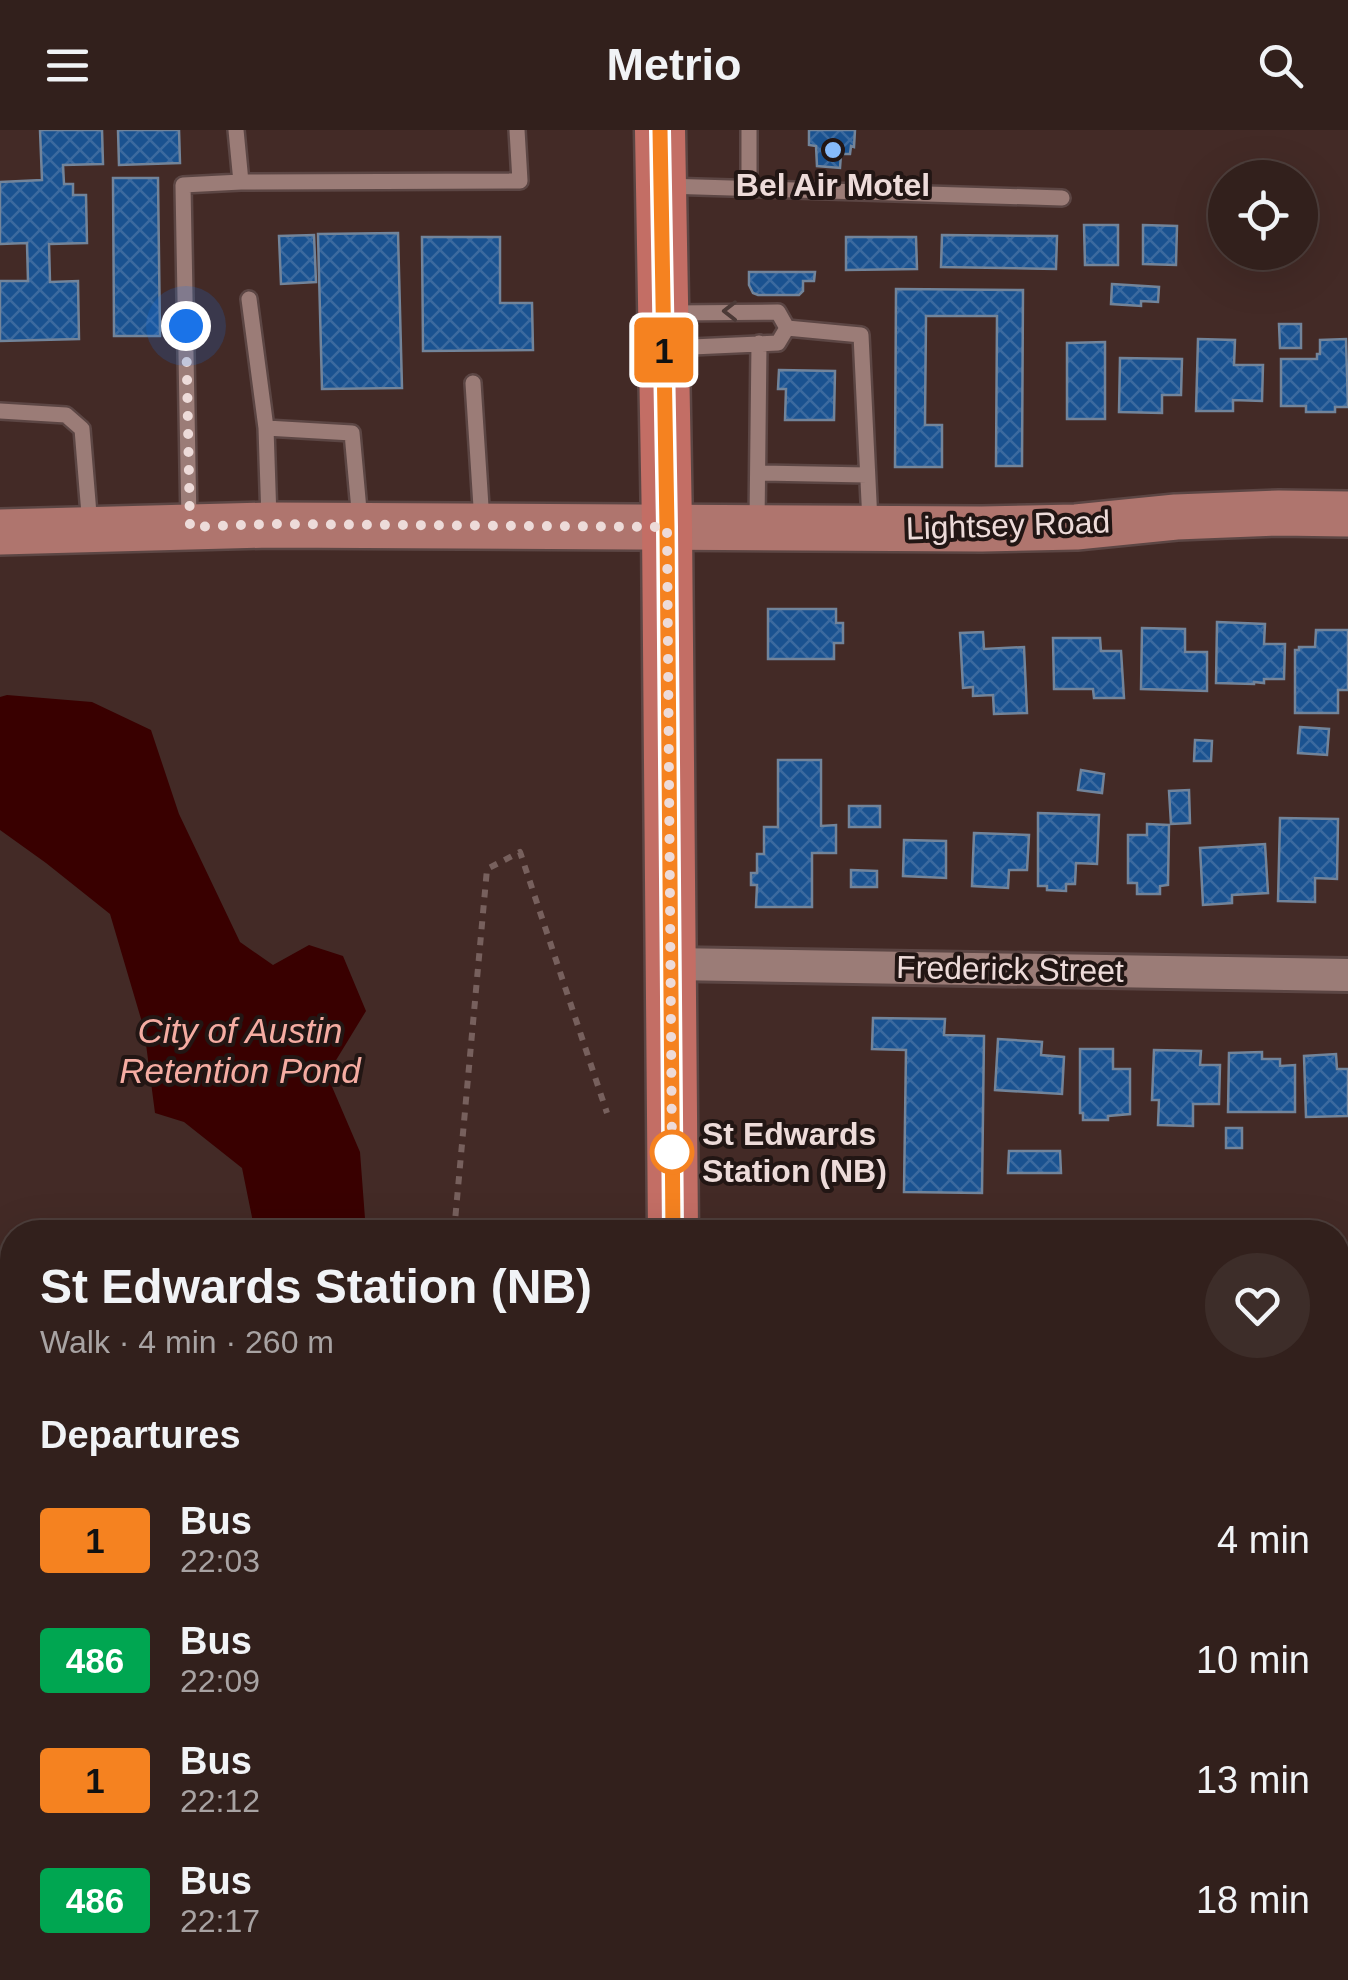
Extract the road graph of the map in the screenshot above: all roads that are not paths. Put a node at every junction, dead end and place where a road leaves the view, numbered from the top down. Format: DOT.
graph roads {
  1 [pos="236,130"];
  2 [pos="518,130"];
  3 [pos="660,130"];
  4 [pos="748,130"];
  5 [pos="241,182"];
  6 [pos="662,186"];
  7 [pos="750,188"];
  8 [pos="1062,198"];
  9 [pos="249,299"];
  10 [pos="787,328"];
  11 [pos="664,331"];
  12 [pos="759,343"];
  13 [pos="473,383"];
  14 [pos="0,411"];
  15 [pos="266,428"];
  16 [pos="759,473"];
  17 [pos="867,475"];
  18 [pos="1348,514"];
  19 [pos="269,524"];
  20 [pos="361,525"];
  21 [pos="482,526"];
  22 [pos="190,527"];
  23 [pos="667,527"];
  24 [pos="757,528"];
  25 [pos="870,529"];
  26 [pos="90,530"];
  27 [pos="0,532"];
  28 [pos="672,964"];
  29 [pos="1348,975"];
  30 [pos="673,1220"];
  1 -- 5 [label="lane"];
  2 -- 5 [label="lane"];
  3 -- 6 [label="main road"];
  4 -- 7 [label="lane"];
  5 -- 22 [label="lane"];
  6 -- 7 [label="lane"];
  6 -- 11 [label="main road"];
  7 -- 8 [label="lane"];
  9 -- 15 [label="lane"];
  10 -- 11 [label="lane, one-way"];
  10 -- 12 [label="lane"];
  10 -- 17 [label="lane"];
  11 -- 12 [label="lane"];
  11 -- 23 [label="main road"];
  12 -- 16 [label="lane"];
  13 -- 21 [label="lane"];
  14 -- 26 [label="lane"];
  15 -- 19 [label="lane"];
  15 -- 20 [label="lane"];
  16 -- 17 [label="lane"];
  16 -- 24 [label="lane"];
  17 -- 25 [label="lane"];
  18 -- 25 [label="street, Lightsey Road"];
  19 -- 20 [label="street, Lightsey Road"];
  19 -- 22 [label="street, Lightsey Road"];
  20 -- 21 [label="street, Lightsey Road"];
  21 -- 23 [label="street, Lightsey Road"];
  22 -- 26 [label="street, Lightsey Road"];
  23 -- 24 [label="street, Lightsey Road"];
  23 -- 28 [label="main road"];
  24 -- 25 [label="street, Lightsey Road"];
  26 -- 27 [label="street, Lightsey Road"];
  28 -- 29 [label="street, Frederick Street"];
  28 -- 30 [label="main road"];
}
